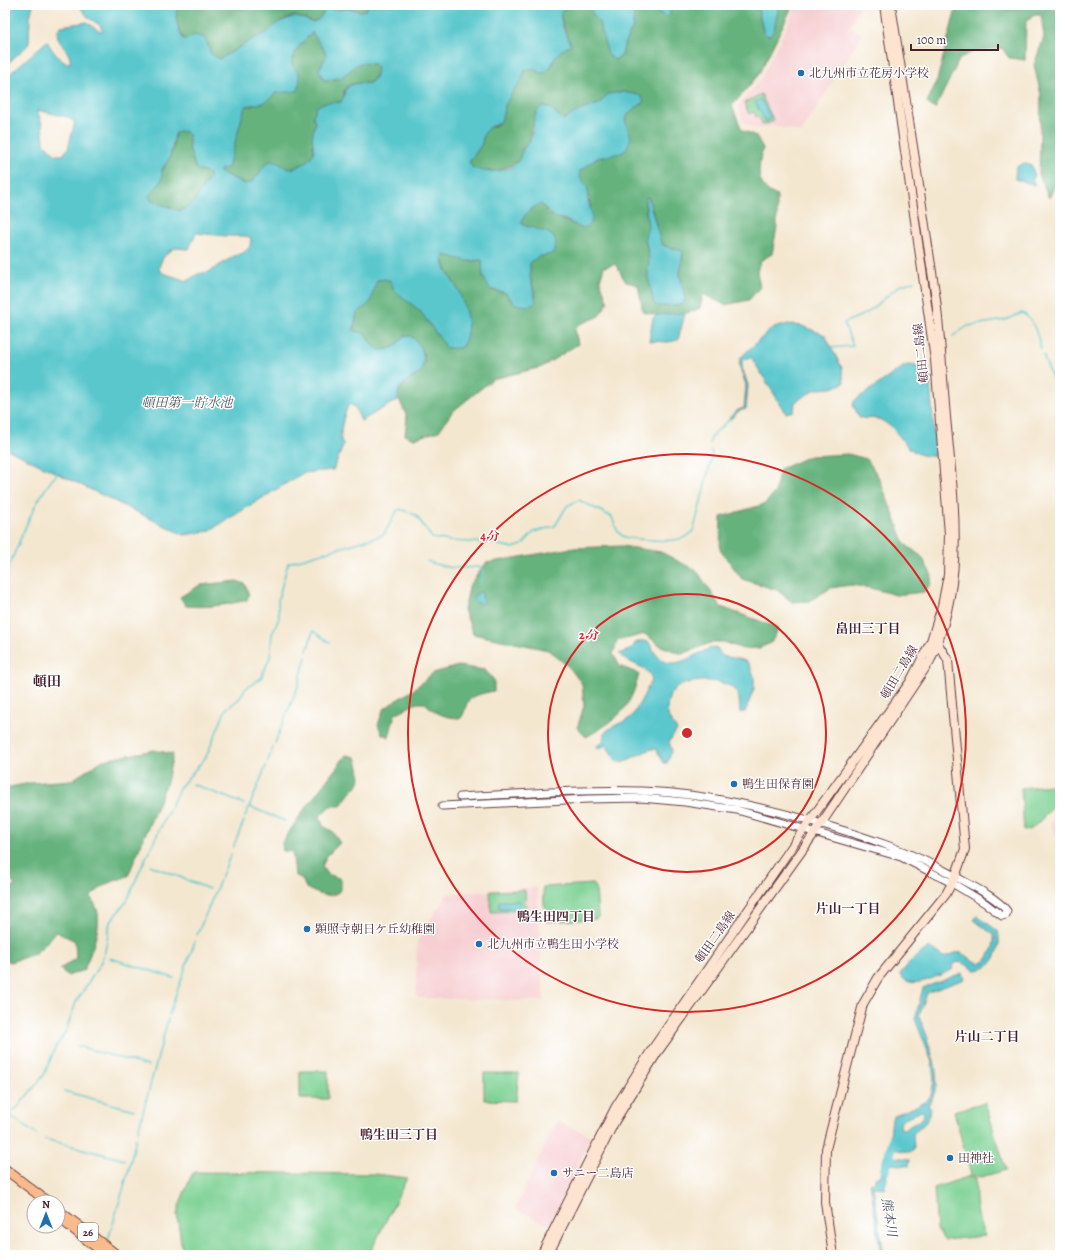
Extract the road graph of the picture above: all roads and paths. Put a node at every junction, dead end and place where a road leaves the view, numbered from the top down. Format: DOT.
graph roads {
  1 [pos="884,5"];
  2 [pos="891,5"];
  3 [pos="938,644"];
  4 [pos="460,797"];
  5 [pos="442,806"];
  6 [pos="810,820"];
  7 [pos="821,824"];
  8 [pos="804,829"];
  9 [pos="814,832"];
  10 [pos="954,880"];
  11 [pos="5,1169"];
  12 [pos="5,1177"];
  13 [pos="27,1194"];
  14 [pos="38,1194"];
  15 [pos="66,1216"];
  16 [pos="66,1224"];
  17 [pos="106,1255"];
  18 [pos="117,1255"];
  19 [pos="541,1255"];
  20 [pos="548,1255"];
  21 [pos="833,1255"];
  1 -- 6 [label="main road, 頓田二島線"];
  2 -- 3 [label="main road, 頓田二島線"];
  3 -- 7 [label="main road, 頓田二島線"];
  3 -- 10 [label="main road"];
  4 -- 6 [label="street"];
  5 -- 8 [label="street"];
  6 -- 7 [label="street"];
  6 -- 8 [label="main road, 頓田二島線"];
  7 -- 9 [label="main road, 頓田二島線"];
  7 -- 10 [label="street"];
  8 -- 9 [label="street"];
  8 -- 19 [label="main road, 頓田二島線"];
  9 -- 10 [label="street"];
  9 -- 20 [label="main road, 頓田二島線"];
  10 -- 10 [label="street"];
  10 -- 21 [label="main road"];
  11 -- 14 [label="main road"];
  12 -- 13 [label="main road"];
  15 -- 18 [label="main road, 26"];
  16 -- 17 [label="main road, 26"];
}
